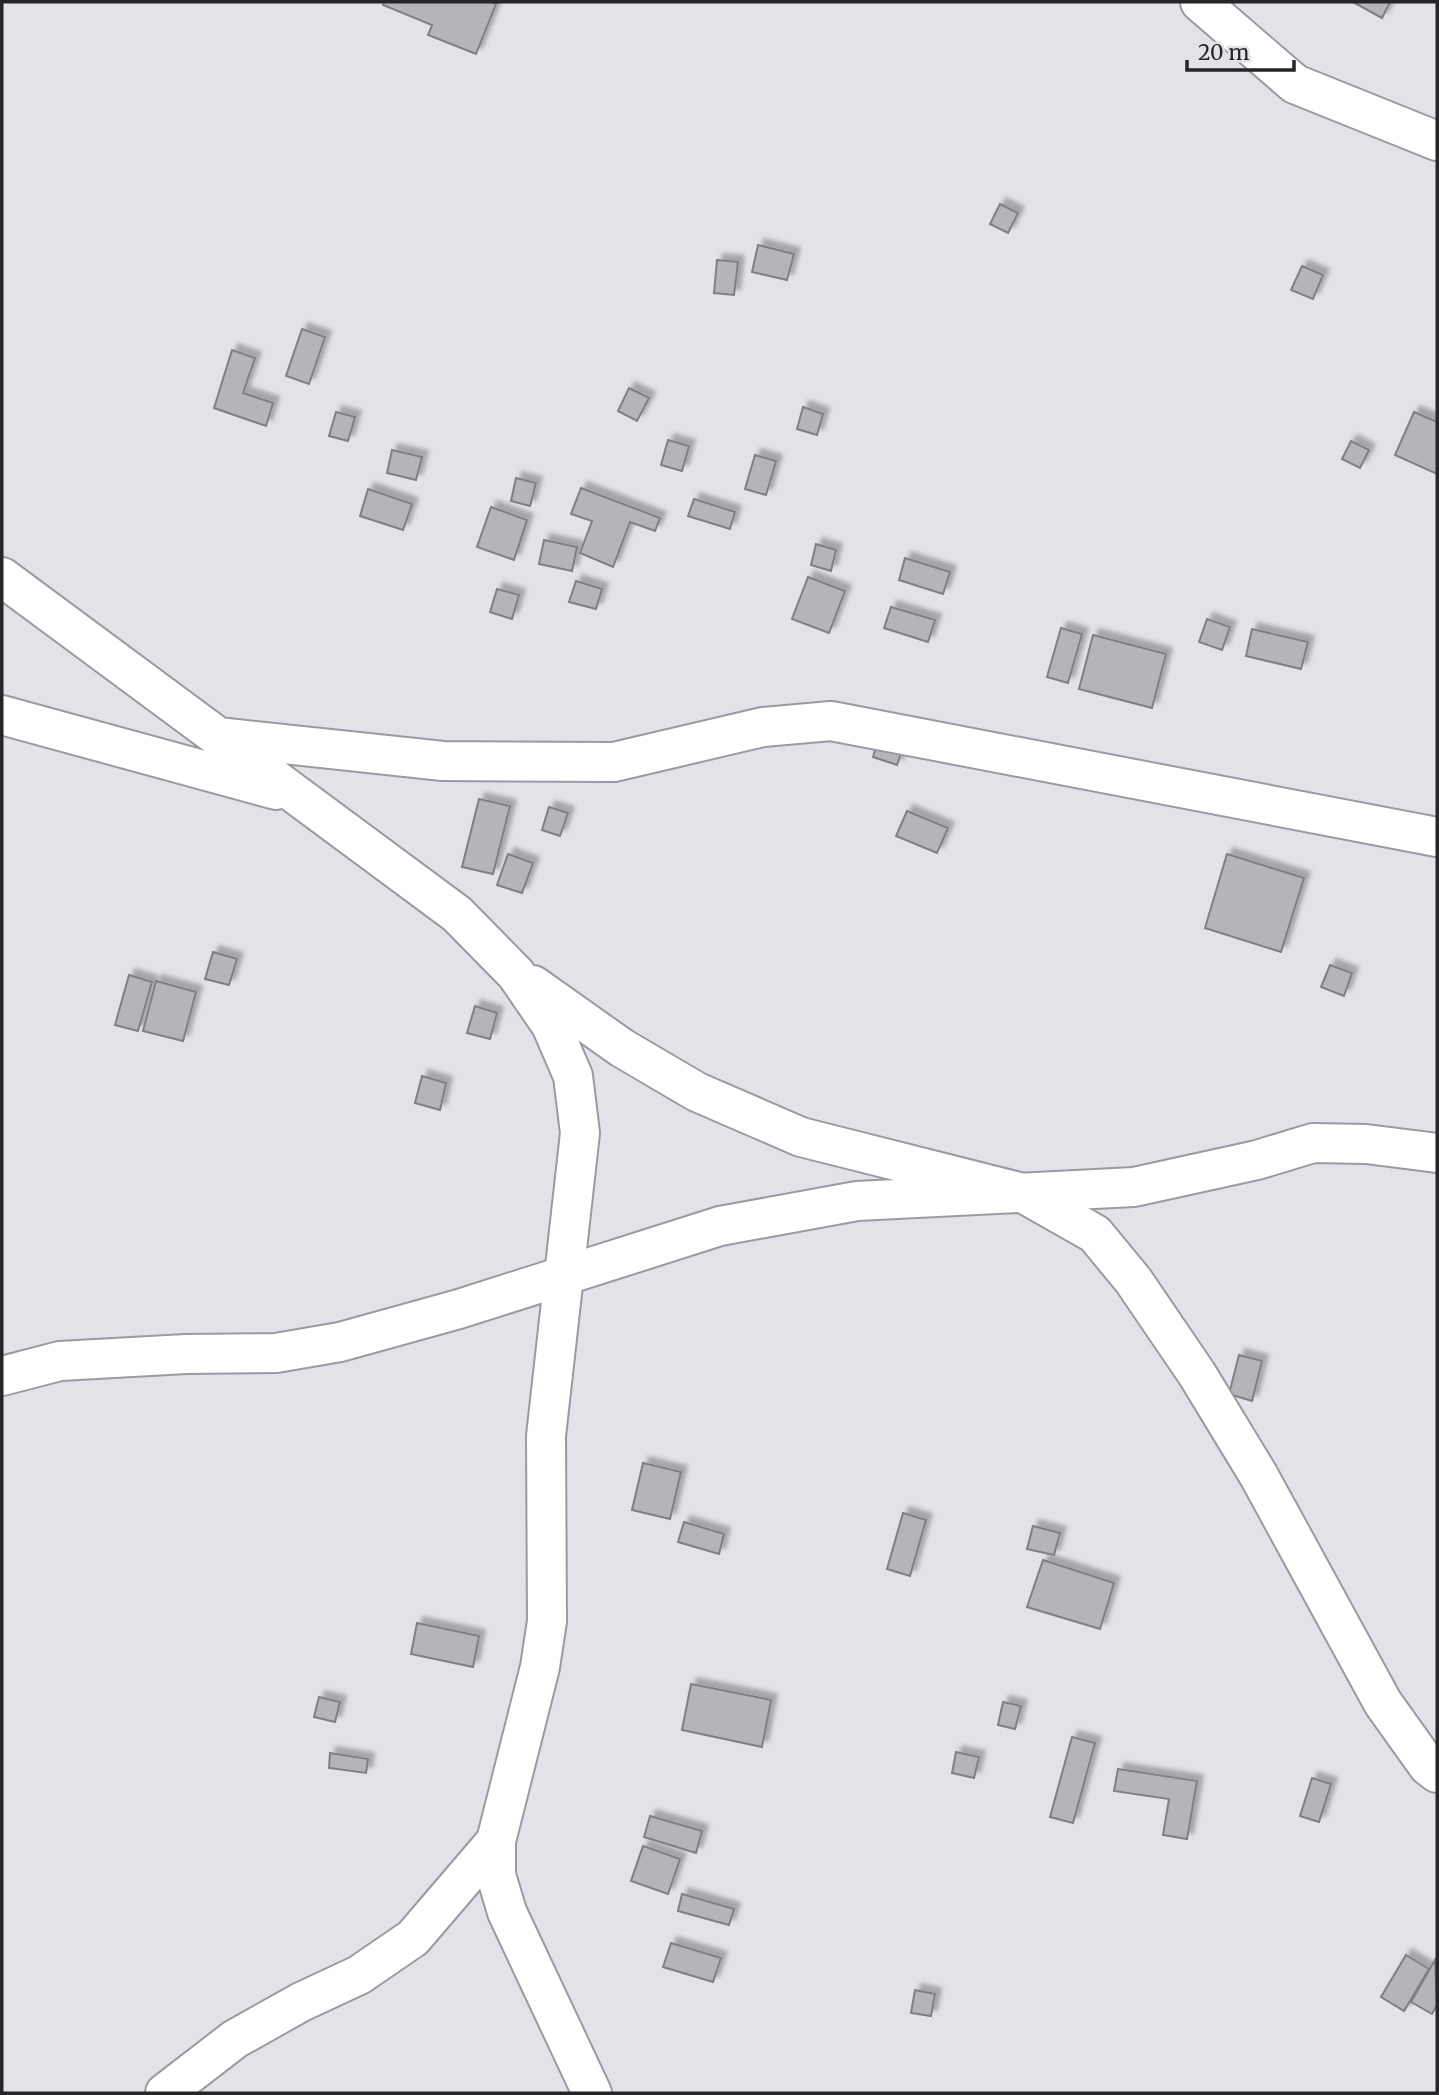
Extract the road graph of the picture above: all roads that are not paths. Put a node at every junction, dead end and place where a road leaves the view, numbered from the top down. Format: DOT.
graph roads {
  1 [pos="1200,2"];
  2 [pos="1437,141"];
  3 [pos="2,578"];
  4 [pos="2,715"];
  5 [pos="218,737"];
  6 [pos="298,797"];
  7 [pos="1437,837"];
  8 [pos="516,974"];
  9 [pos="1437,1153"];
  10 [pos="1023,1193"];
  11 [pos="565,1272"];
  12 [pos="2,1376"];
  13 [pos="1437,1773"];
  14 [pos="496,1842"];
  15 [pos="165,2093"];
  16 [pos="592,2093"];
  1 -- 2 [label="street"];
  3 -- 5 [label="street"];
  4 -- 6 [label="street"];
  5 -- 6 [label="street"];
  5 -- 7 [label="street"];
  6 -- 8 [label="street"];
  8 -- 10 [label="street"];
  8 -- 11 [label="street"];
  9 -- 10 [label="street"];
  10 -- 11 [label="street"];
  10 -- 13 [label="street"];
  11 -- 12 [label="street"];
  11 -- 14 [label="street"];
  14 -- 15 [label="street"];
  14 -- 16 [label="street"];
}
